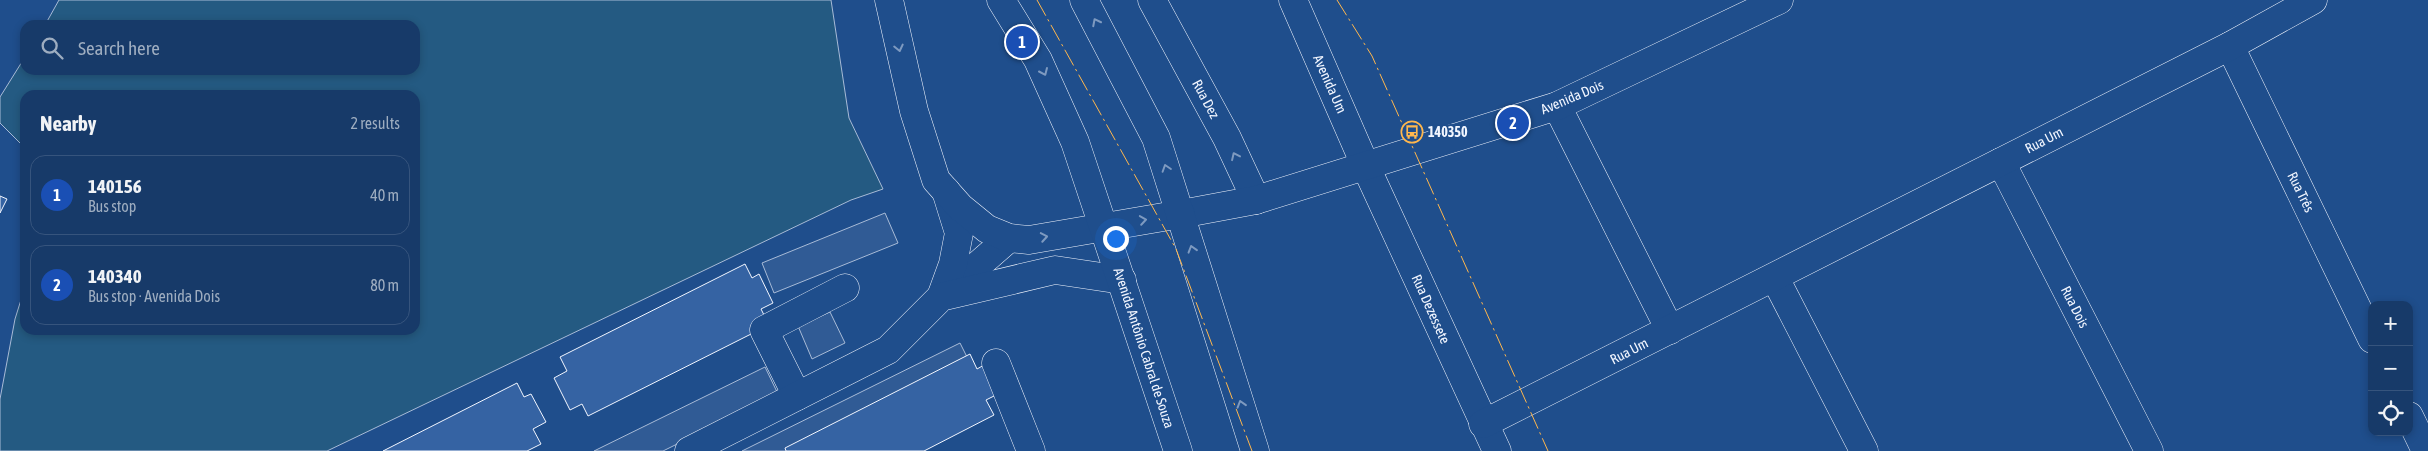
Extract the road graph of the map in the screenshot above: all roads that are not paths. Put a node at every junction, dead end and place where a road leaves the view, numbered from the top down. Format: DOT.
graph roads {
  1 [pos="889,0"];
  2 [pos="1001,0"];
  3 [pos="1084,0"];
  4 [pos="1152,0"];
  5 [pos="1293,0"];
  6 [pos="1778,0"];
  7 [pos="2313,0"];
  8 [pos="2230,46"];
  9 [pos="1557,106"];
  10 [pos="2000,162"];
  11 [pos="1366,167"];
  12 [pos="946,191"];
  13 [pos="1256,200"];
  14 [pos="1181,214"];
  15 [pos="1104,227"];
  16 [pos="1009,238"];
  17 [pos="1775,278"];
  18 [pos="1122,280"];
  19 [pos="845,288"];
  20 [pos="941,297"];
  21 [pos="1670,330"];
  22 [pos="2368,331"];
  23 [pos="996,363"];
  24 [pos="796,396"];
  25 [pos="1483,424"];
  26 [pos="2413,424"];
  27 [pos="689,451"];
  28 [pos="1031,451"];
  29 [pos="1178,451"];
  30 [pos="1255,451"];
  31 [pos="1497,451"];
  32 [pos="1864,451"];
  33 [pos="2149,451"];
  34 [pos="2426,451"];
  1 -- 12 [label="main road, one-way"];
  2 -- 15 [label="main road, Avenida Antônio Cabral de Souza, one-way"];
  14 -- 3 [label="main road, one-way"];
  13 -- 4 [label="main road, Rua Dez, one-way"];
  5 -- 11 [label="main road, Avenida Um"];
  6 -- 9 [label="main road, Avenida Dois"];
  7 -- 8 [label="main road, Rua Um"];
  8 -- 10 [label="main road, Rua Um"];
  8 -- 22 [label="main road, Rua Três"];
  9 -- 11 [label="main road, Avenida Dois"];
  9 -- 21 [label="main road"];
  10 -- 17 [label="main road, Rua Um"];
  10 -- 33 [label="main road, Rua Dois"];
  11 -- 13 [label="main road, Avenida Dois"];
  11 -- 25 [label="main road, Rua Dezessete"];
  12 -- 16 [label="main road"];
  12 -- 20 [label="main road"];
  13 -- 14 [label="main road, Avenida Dois"];
  15 -- 14 [label="main road, Avenida Dois, one-way"];
  30 -- 14 [label="main road, one-way"];
  16 -- 15 [label="main road, Avenida Dois, one-way"];
  15 -- 18 [label="main road, Avenida Antônio Cabral de Souza"];
  16 -- 20 [label="main road"];
  17 -- 21 [label="main road, Rua Um"];
  17 -- 32 [label="main road"];
  18 -- 20 [label="main road"];
  18 -- 29 [label="main road, Avenida Antônio Cabral de Souza"];
  19 -- 24 [label="main road"];
  20 -- 24 [label="main road"];
  21 -- 25 [label="main road, Rua Um"];
  23 -- 28 [label="main road"];
  24 -- 27 [label="main road"];
  25 -- 31 [label="main road, Rua Dezessete"];
  26 -- 34 [label="main road"];
}
